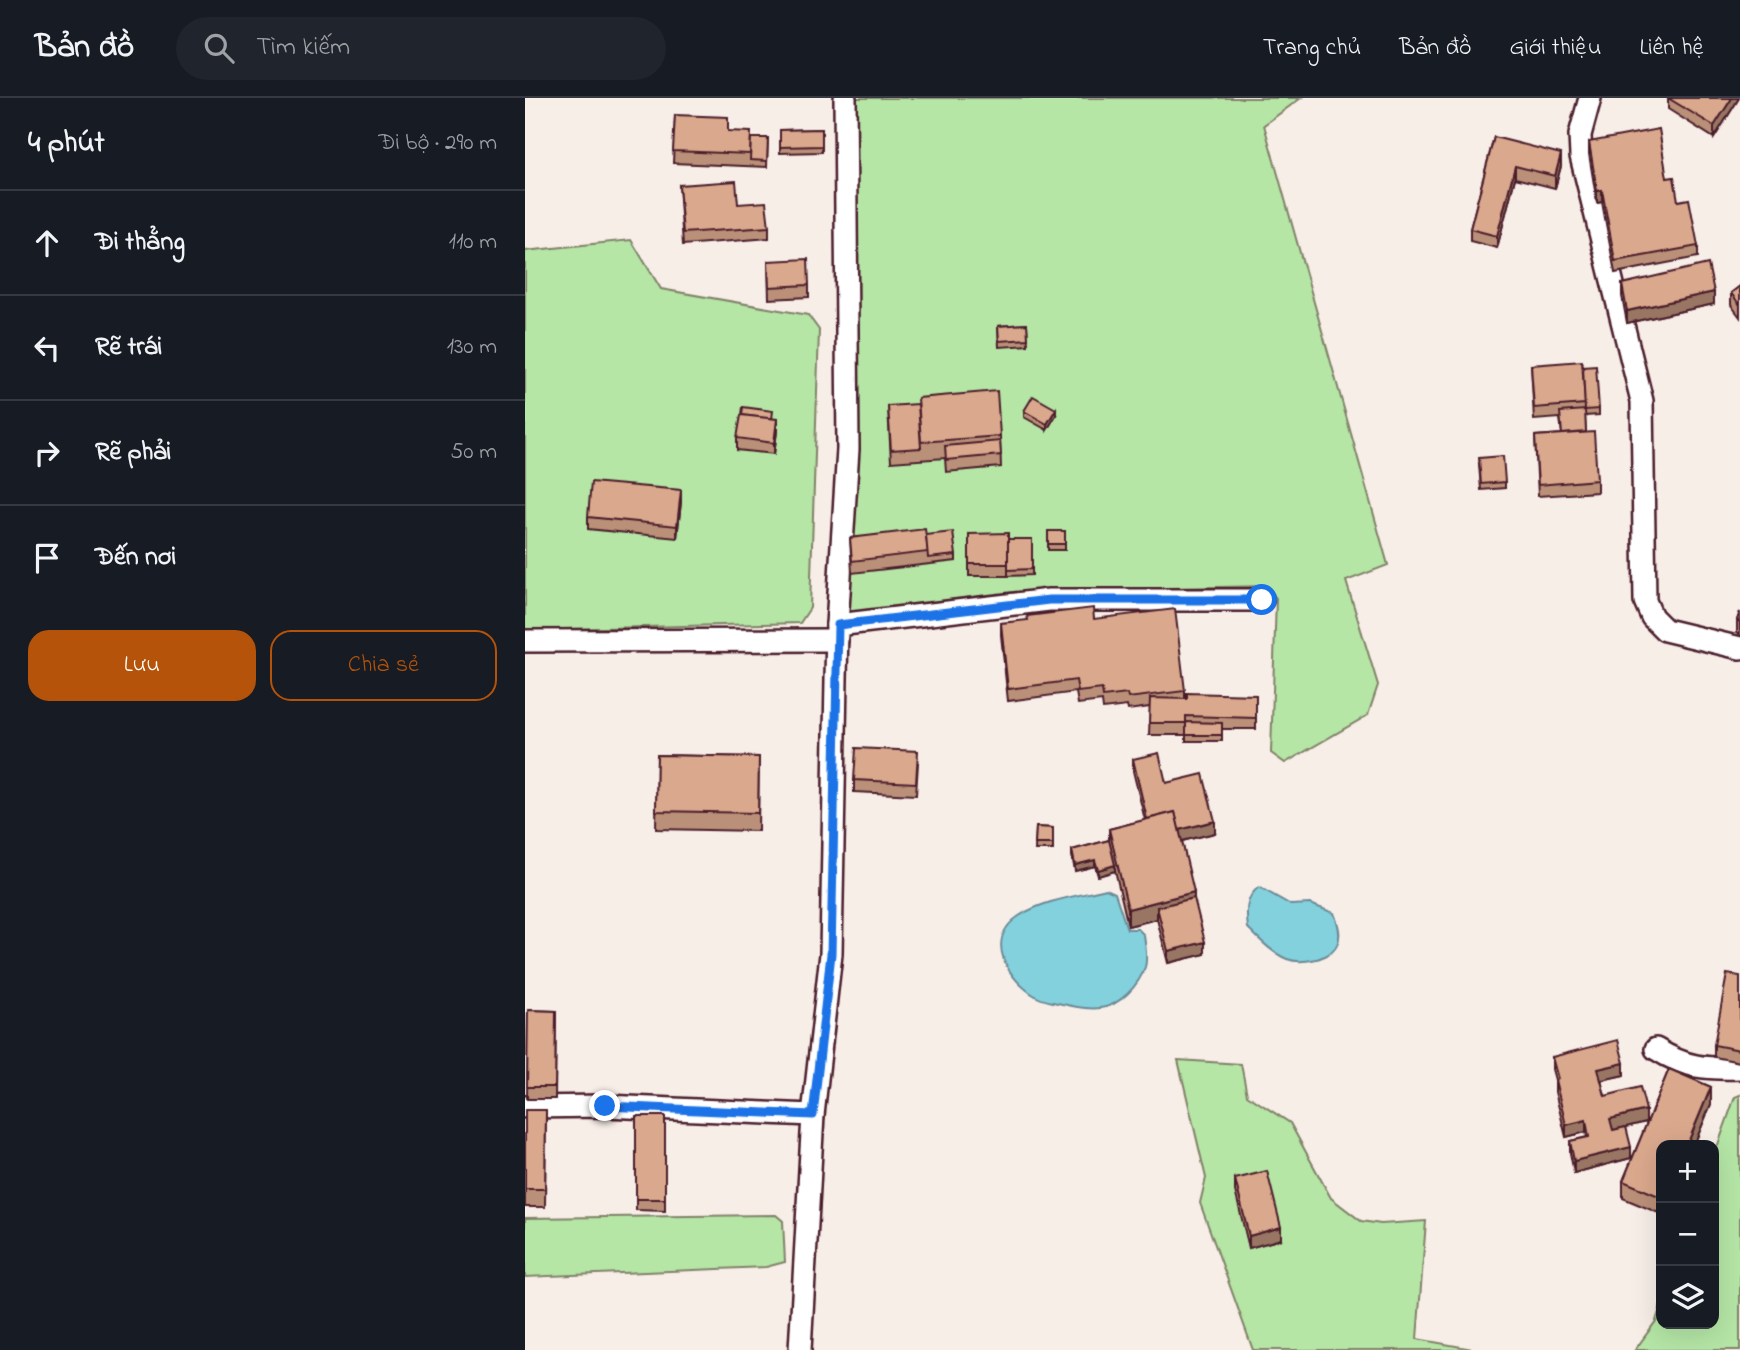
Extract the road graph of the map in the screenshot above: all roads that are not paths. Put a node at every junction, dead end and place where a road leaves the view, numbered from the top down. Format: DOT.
graph roads {
  1 [pos="845,98"];
  2 [pos="1590,98"];
  3 [pos="1262,600"];
  4 [pos="837,632"];
  5 [pos="525,641"];
  6 [pos="1740,648"];
  7 [pos="1656,1049"];
  8 [pos="1740,1068"];
  9 [pos="525,1107"];
  10 [pos="813,1115"];
  11 [pos="800,1350"];
  1 -- 4 [label="street"];
  2 -- 6 [label="street"];
  3 -- 4 [label="street"];
  4 -- 5 [label="street"];
  4 -- 10 [label="street"];
  7 -- 8 [label="street"];
  9 -- 10 [label="street"];
  10 -- 11 [label="street"];
}
